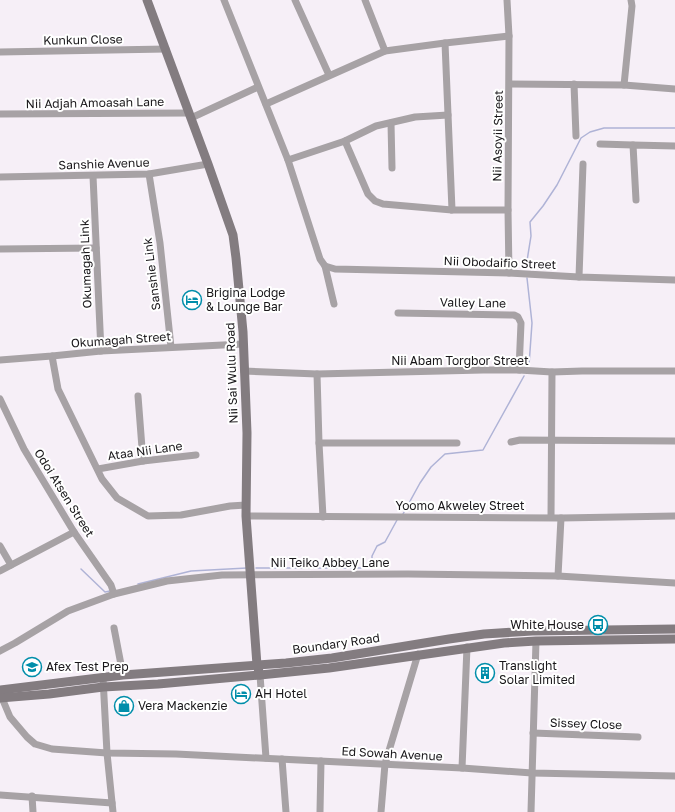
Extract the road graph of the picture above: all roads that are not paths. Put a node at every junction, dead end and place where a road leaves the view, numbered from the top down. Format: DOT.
graph roads {
  1 [pos="148,0"];
  2 [pos="295,0"];
  3 [pos="366,0"];
  4 [pos="507,0"];
  5 [pos="631,0"];
  6 [pos="226,1"];
  7 [pos="510,36"];
  8 [pos="445,43"];
  9 [pos="166,49"];
  10 [pos="384,51"];
  11 [pos="0,52"];
  12 [pos="329,75"];
  13 [pos="510,84"];
  14 [pos="574,84"];
  15 [pos="624,85"];
  16 [pos="258,87"];
  17 [pos="675,89"];
  18 [pos="266,104"];
  19 [pos="0,114"];
  20 [pos="448,115"];
  21 [pos="190,116"];
  22 [pos="391,122"];
  23 [pos="576,136"];
  24 [pos="345,142"];
  25 [pos="600,144"];
  26 [pos="633,145"];
  27 [pos="675,146"];
  28 [pos="288,160"];
  29 [pos="208,164"];
  30 [pos="583,164"];
  31 [pos="392,168"];
  32 [pos="149,174"];
  33 [pos="93,176"];
  34 [pos="0,177"];
  35 [pos="636,200"];
  36 [pos="452,210"];
  37 [pos="508,210"];
  38 [pos="96,248"];
  39 [pos="0,249"];
  40 [pos="324,266"];
  41 [pos="509,273"];
  42 [pos="579,277"];
  43 [pos="675,280"];
  44 [pos="334,304"];
  45 [pos="398,313"];
  46 [pos="243,344"];
  47 [pos="171,347"];
  48 [pos="101,351"];
  49 [pos="52,356"];
  50 [pos="0,360"];
  51 [pos="519,370"];
  52 [pos="244,371"];
  53 [pos="675,371"];
  54 [pos="552,372"];
  55 [pos="317,374"];
  56 [pos="138,396"];
  57 [pos="0,400"];
  58 [pos="551,440"];
  59 [pos="675,441"];
  60 [pos="511,442"];
  61 [pos="319,443"];
  62 [pos="457,443"];
  63 [pos="196,455"];
  64 [pos="143,461"];
  65 [pos="98,469"];
  66 [pos="246,505"];
  67 [pos="246,516"];
  68 [pos="675,516"];
  69 [pos="323,517"];
  70 [pos="550,517"];
  71 [pos="561,518"];
  72 [pos="74,532"];
  73 [pos="0,546"];
  74 [pos="11,565"];
  75 [pos="0,571"];
  76 [pos="250,575"];
  77 [pos="558,576"];
  78 [pos="675,583"];
  79 [pos="113,591"];
  80 [pos="114,628"];
  81 [pos="675,629"];
  82 [pos="675,639"];
  83 [pos="536,641"];
  84 [pos="467,647"];
  85 [pos="0,651"];
  86 [pos="418,654"];
  87 [pos="257,665"];
  88 [pos="123,676"];
  89 [pos="260,676"];
  90 [pos="103,683"];
  91 [pos="1,696"];
  92 [pos="533,733"];
  93 [pos="638,737"];
  94 [pos="107,753"];
  95 [pos="266,758"];
  96 [pos="282,759"];
  97 [pos="321,761"];
  98 [pos="385,764"];
  99 [pos="462,768"];
  100 [pos="532,773"];
  101 [pos="675,776"];
  102 [pos="0,794"];
  103 [pos="32,796"];
  104 [pos="112,804"];
  105 [pos="33,812"];
  106 [pos="113,812"];
  107 [pos="286,812"];
  108 [pos="320,812"];
  109 [pos="381,812"];
  110 [pos="530,812"];
  1 -- 9 [label="main road, Nii Sai Wulu Road"];
  2 -- 12 [label="street"];
  3 -- 10 [label="street"];
  4 -- 7 [label="street, Nii Asoyii Street"];
  5 -- 15 [label="street"];
  6 -- 16 [label="street"];
  7 -- 8 [label="street"];
  7 -- 13 [label="street, Nii Asoyii Street"];
  8 -- 10 [label="street"];
  8 -- 20 [label="street"];
  9 -- 11 [label="street, Kunkun Close"];
  9 -- 21 [label="main road, Nii Sai Wulu Road"];
  10 -- 12 [label="street"];
  12 -- 18 [label="street"];
  13 -- 14 [label="street"];
  13 -- 37 [label="street, Nii Asoyii Street"];
  14 -- 15 [label="street"];
  14 -- 23 [label="street"];
  15 -- 17 [label="street"];
  16 -- 18 [label="street"];
  16 -- 21 [label="street"];
  18 -- 28 [label="street"];
  19 -- 21 [label="street, Nii Adjah Amoasah Lane"];
  20 -- 22 [label="street"];
  20 -- 36 [label="street"];
  21 -- 29 [label="main road, Nii Sai Wulu Road"];
  22 -- 24 [label="street"];
  22 -- 31 [label="street"];
  24 -- 28 [label="street"];
  24 -- 36 [label="street"];
  25 -- 26 [label="street"];
  26 -- 27 [label="street"];
  26 -- 35 [label="street"];
  28 -- 40 [label="street"];
  29 -- 32 [label="street, Sanshie Avenue"];
  29 -- 46 [label="main road, Nii Sai Wulu Road"];
  30 -- 42 [label="street"];
  32 -- 33 [label="street, Sanshie Avenue"];
  32 -- 47 [label="street, Sanshie Link"];
  33 -- 34 [label="street, Sanshie Avenue"];
  33 -- 38 [label="street, Okumagah Link"];
  36 -- 37 [label="street"];
  37 -- 41 [label="street, Nii Asoyii Street"];
  38 -- 39 [label="street"];
  38 -- 48 [label="street, Okumagah Link"];
  40 -- 41 [label="street, Nii Obodaifio Street"];
  40 -- 44 [label="street"];
  41 -- 42 [label="street, Nii Obodaifio Street"];
  42 -- 43 [label="street, Nii Obodaifio Street"];
  45 -- 51 [label="street, Valley Lane"];
  46 -- 47 [label="street, Okumagah Street"];
  46 -- 52 [label="main road, Nii Sai Wulu Road"];
  47 -- 48 [label="street, Okumagah Street"];
  48 -- 49 [label="street, Okumagah Street"];
  49 -- 50 [label="street, Okumagah Street"];
  49 -- 65 [label="street"];
  51 -- 54 [label="street, Nii Abam Torgbor Street"];
  51 -- 55 [label="street, Nii Abam Torgbor Street"];
  52 -- 55 [label="street, Nii Abam Torgbor Street"];
  52 -- 66 [label="main road, Nii Sai Wulu Road"];
  53 -- 54 [label="street, Nii Abam Torgbor Street"];
  54 -- 58 [label="street"];
  55 -- 61 [label="street"];
  56 -- 64 [label="street"];
  57 -- 72 [label="street, Odoi Atsen Street"];
  58 -- 59 [label="street"];
  58 -- 60 [label="street"];
  58 -- 70 [label="street"];
  61 -- 62 [label="street"];
  61 -- 69 [label="street"];
  63 -- 64 [label="street, Ataa Nii Lane"];
  64 -- 65 [label="street, Ataa Nii Lane"];
  65 -- 66 [label="street"];
  66 -- 67 [label="main road, Nii Sai Wulu Road"];
  67 -- 69 [label="street, Yoomo Akweley Street"];
  67 -- 76 [label="main road, Nii Sai Wulu Road"];
  68 -- 71 [label="street, Yoomo Akweley Street"];
  69 -- 70 [label="street, Yoomo Akweley Street"];
  70 -- 71 [label="street, Yoomo Akweley Street"];
  71 -- 77 [label="street"];
  72 -- 74 [label="street"];
  72 -- 79 [label="street, Odoi Atsen Street"];
  73 -- 74 [label="street"];
  74 -- 75 [label="street"];
  76 -- 77 [label="street, Nii Teiko Abbey Lane"];
  76 -- 79 [label="street, Nii Teiko Abbey Lane"];
  76 -- 87 [label="main road, Nii Sai Wulu Road"];
  77 -- 78 [label="street, Nii Teiko Abbey Lane"];
  79 -- 85 [label="street, Nii Teiko Abbey Lane"];
  80 -- 88 [label="street"];
  81 -- 87 [label="main road, Boundary Road"];
  82 -- 83 [label="main road, Boundary Road"];
  83 -- 84 [label="main road, Boundary Road"];
  83 -- 92 [label="street"];
  84 -- 86 [label="main road, Boundary Road"];
  84 -- 99 [label="street"];
  86 -- 89 [label="main road, Boundary Road"];
  86 -- 98 [label="street"];
  87 -- 88 [label="main road, Boundary Road"];
  87 -- 89 [label="main road, Nii Sai Wulu Road"];
  88 -- 90 [label="main road, Boundary Road"];
  89 -- 90 [label="main road, Boundary Road"];
  89 -- 95 [label="street"];
  90 -- 91 [label="main road, Boundary Road"];
  90 -- 94 [label="street"];
  91 -- 94 [label="street, Ed Sowah Avenue"];
  92 -- 93 [label="street, Sissey Close"];
  92 -- 100 [label="street"];
  94 -- 95 [label="street, Ed Sowah Avenue"];
  94 -- 104 [label="street"];
  95 -- 96 [label="street, Ed Sowah Avenue"];
  96 -- 97 [label="street, Ed Sowah Avenue"];
  96 -- 107 [label="street"];
  97 -- 98 [label="street, Ed Sowah Avenue"];
  97 -- 108 [label="street"];
  98 -- 99 [label="street, Ed Sowah Avenue"];
  98 -- 109 [label="street"];
  99 -- 100 [label="street, Ed Sowah Avenue"];
  100 -- 101 [label="street, Ed Sowah Avenue"];
  100 -- 110 [label="street"];
  102 -- 103 [label="street"];
  103 -- 104 [label="street"];
  103 -- 105 [label="street"];
  104 -- 106 [label="street"];
}
